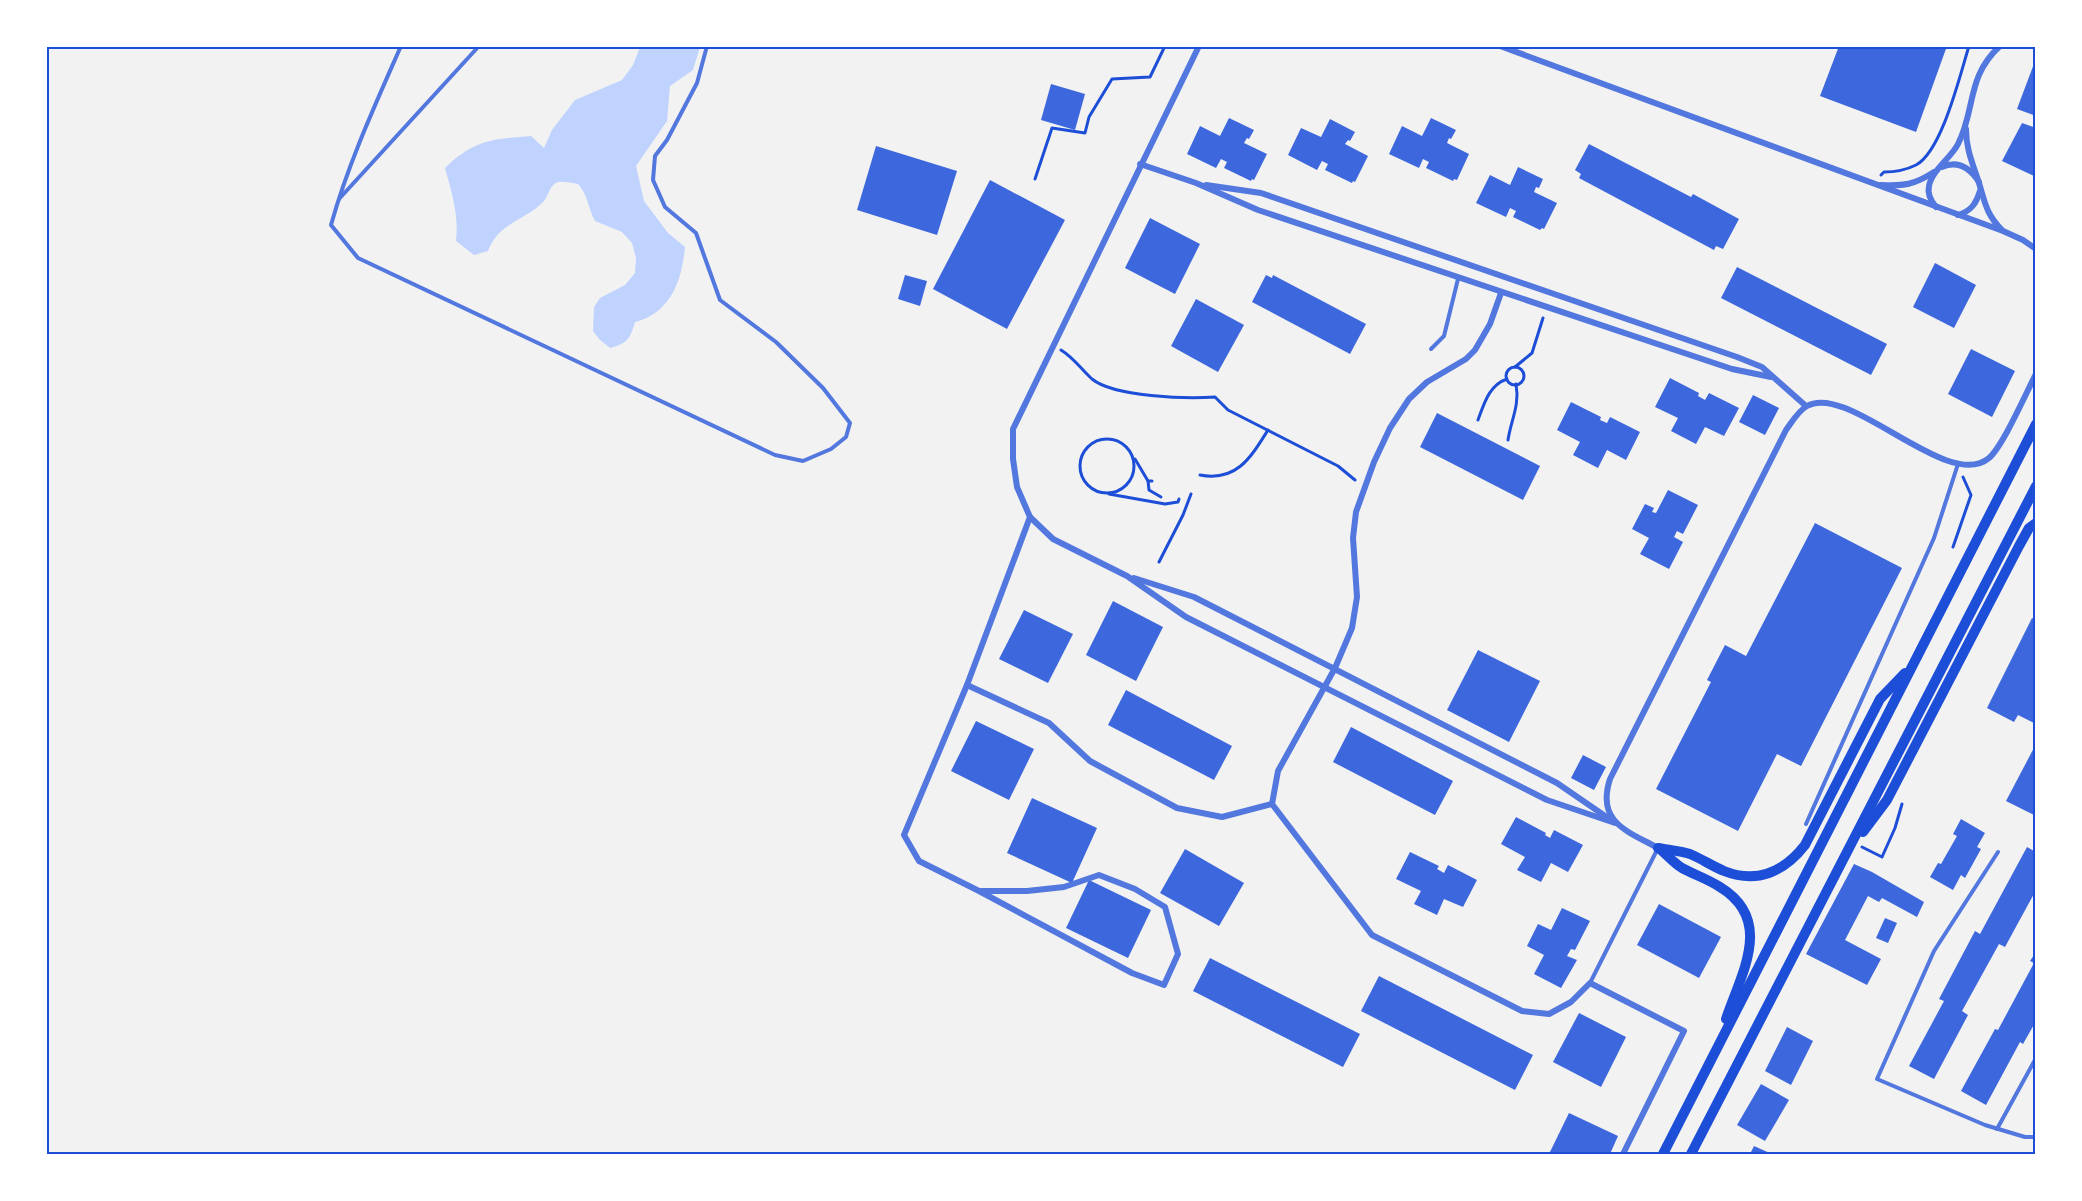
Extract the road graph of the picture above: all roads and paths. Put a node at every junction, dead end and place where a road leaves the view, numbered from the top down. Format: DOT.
graph roads {
  1 [pos="401,46"];
  2 [pos="479,46"];
  3 [pos="707,46"];
  4 [pos="1165,46"];
  5 [pos="1199,46"];
  6 [pos="1500,46"];
  7 [pos="1969,46"];
  8 [pos="2001,46"];
  9 [pos="1965,122"];
  10 [pos="1140,164"];
  11 [pos="1939,169"];
  12 [pos="1035,179"];
  13 [pos="1978,182"];
  14 [pos="1196,183"];
  15 [pos="1874,184"];
  16 [pos="1980,191"];
  17 [pos="338,200"];
  18 [pos="1936,208"];
  19 [pos="1958,215"];
  20 [pos="2003,231"];
  21 [pos="2036,249"];
  22 [pos="1458,279"];
  23 [pos="1501,293"];
  24 [pos="1546,308"];
  25 [pos="1052,344"];
  26 [pos="1431,349"];
  27 [pos="1515,367"];
  28 [pos="2036,374"];
  29 [pos="1771,377"];
  30 [pos="1507,379"];
  31 [pos="1516,384"];
  32 [pos="1806,406"];
  33 [pos="1478,420"];
  34 [pos="2036,424"];
  35 [pos="1269,429"];
  36 [pos="1508,440"];
  37 [pos="1132,455"];
  38 [pos="1958,464"];
  39 [pos="1200,475"];
  40 [pos="2036,486"];
  41 [pos="1365,487"];
  42 [pos="1108,493"];
  43 [pos="1191,494"];
  44 [pos="1161,497"];
  45 [pos="1179,499"];
  46 [pos="1030,517"];
  47 [pos="2036,523"];
  48 [pos="1953,547"];
  49 [pos="1159,562"];
  50 [pos="1127,576"];
  51 [pos="1914,663"];
  52 [pos="1335,668"];
  53 [pos="967,685"];
  54 [pos="1323,687"];
  55 [pos="1272,804"];
  56 [pos="1615,823"];
  57 [pos="1806,825"];
  58 [pos="1658,848"];
  59 [pos="1998,852"];
  60 [pos="1845,857"];
  61 [pos="980,891"];
  62 [pos="1590,983"];
  63 [pos="2036,1058"];
  64 [pos="1710,1062"];
  65 [pos="1997,1129"];
  66 [pos="2036,1137"];
  67 [pos="1623,1155"];
  68 [pos="1663,1155"];
  69 [pos="1691,1155"];
  1 -- 17 [label="lane"];
  2 -- 17 [label="lane"];
  3 -- 17 [label="lane"];
  4 -- 12 [label="path"];
  5 -- 10 [label="street"];
  6 -- 15 [label="street"];
  7 -- 15 [label="path"];
  8 -- 9 [label="street"];
  9 -- 11 [label="street"];
  9 -- 13 [label="street"];
  10 -- 14 [label="street"];
  10 -- 25 [label="street"];
  11 -- 13 [label="street"];
  11 -- 15 [label="street"];
  11 -- 18 [label="street"];
  13 -- 16 [label="street"];
  14 -- 22 [label="street"];
  14 -- 29 [label="street"];
  15 -- 18 [label="street"];
  16 -- 19 [label="street"];
  16 -- 20 [label="street"];
  18 -- 19 [label="street"];
  19 -- 20 [label="street"];
  20 -- 21 [label="street"];
  22 -- 23 [label="street"];
  22 -- 26 [label="lane"];
  23 -- 24 [label="street"];
  23 -- 41 [label="street"];
  24 -- 27 [label="path"];
  24 -- 29 [label="street"];
  25 -- 35 [label="path"];
  25 -- 46 [label="street"];
  27 -- 30 [label="path"];
  27 -- 31 [label="path"];
  28 -- 38 [label="street"];
  29 -- 32 [label="street"];
  30 -- 31 [label="path"];
  30 -- 33 [label="path"];
  31 -- 36 [label="path"];
  32 -- 38 [label="street"];
  32 -- 56 [label="street"];
  34 -- 51 [label="main road"];
  35 -- 39 [label="path"];
  35 -- 41 [label="path"];
  37 -- 42 [label="path"];
  37 -- 42 [label="path"];
  37 -- 44 [label="path"];
  38 -- 48 [label="path"];
  38 -- 57 [label="lane"];
  40 -- 60 [label="main road"];
  41 -- 52 [label="street"];
  42 -- 45 [label="path"];
  43 -- 49 [label="path"];
  46 -- 50 [label="street"];
  46 -- 53 [label="street"];
  47 -- 60 [label="main road"];
  50 -- 52 [label="street"];
  50 -- 54 [label="street"];
  51 -- 58 [label="main road"];
  51 -- 64 [label="main road"];
  52 -- 54 [label="street"];
  52 -- 56 [label="street"];
  53 -- 55 [label="street"];
  53 -- 61 [label="street"];
  54 -- 55 [label="street"];
  54 -- 56 [label="street"];
  55 -- 62 [label="street"];
  56 -- 58 [label="street"];
  58 -- 62 [label="lane"];
  58 -- 64 [label="main road"];
  59 -- 65 [label="lane"];
  60 -- 69 [label="main road"];
  61 -- 61 [label="street"];
  62 -- 67 [label="street"];
  63 -- 65 [label="lane"];
  64 -- 68 [label="main road"];
  65 -- 66 [label="lane"];
}
